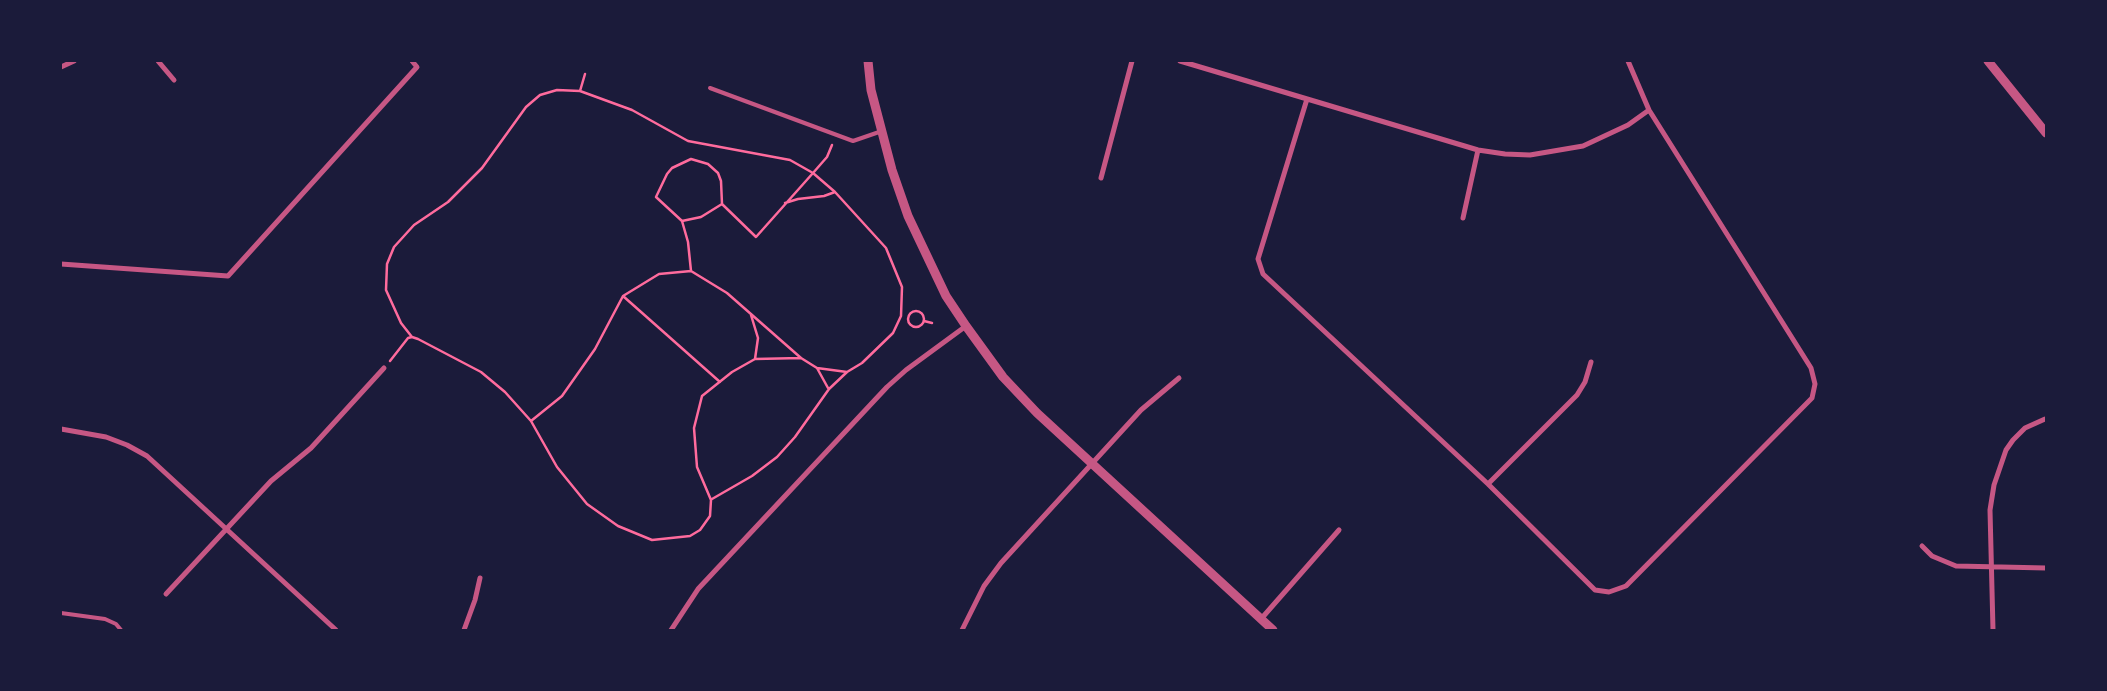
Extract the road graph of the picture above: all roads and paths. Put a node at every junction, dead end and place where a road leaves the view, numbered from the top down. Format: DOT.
graph roads {
  1 [pos="74,61"];
  2 [pos="158,61"];
  3 [pos="412,61"];
  4 [pos="868,61"];
  5 [pos="1132,61"];
  6 [pos="1180,61"];
  7 [pos="1628,61"];
  8 [pos="1988,61"];
  9 [pos="61,67"];
  10 [pos="585,74"];
  11 [pos="174,80"];
  12 [pos="710,88"];
  13 [pos="580,91"];
  14 [pos="1307,100"];
  15 [pos="1649,110"];
  16 [pos="882,131"];
  17 [pos="2046,133"];
  18 [pos="832,145"];
  19 [pos="1478,150"];
  20 [pos="813,172"];
  21 [pos="1101,178"];
  22 [pos="835,192"];
  23 [pos="784,203"];
  24 [pos="722,204"];
  25 [pos="1463,218"];
  26 [pos="682,221"];
  27 [pos="61,264"];
  28 [pos="691,271"];
  29 [pos="623,296"];
  30 [pos="751,313"];
  31 [pos="901,316"];
  32 [pos="908,318"];
  33 [pos="924,321"];
  34 [pos="932,323"];
  35 [pos="966,326"];
  36 [pos="412,337"];
  37 [pos="397,350"];
  38 [pos="801,358"];
  39 [pos="756,359"];
  40 [pos="1591,362"];
  41 [pos="384,368"];
  42 [pos="817,368"];
  43 [pos="847,372"];
  44 [pos="1179,378"];
  45 [pos="720,382"];
  46 [pos="828,389"];
  47 [pos="2045,419"];
  48 [pos="531,421"];
  49 [pos="61,429"];
  50 [pos="1091,464"];
  51 [pos="1488,484"];
  52 [pos="711,500"];
  53 [pos="226,528"];
  54 [pos="1340,530"];
  55 [pos="1922,546"];
  56 [pos="1992,567"];
  57 [pos="2046,568"];
  58 [pos="480,578"];
  59 [pos="166,594"];
  60 [pos="61,613"];
  61 [pos="1261,619"];
  62 [pos="121,630"];
  63 [pos="336,630"];
  64 [pos="464,630"];
  65 [pos="671,630"];
  66 [pos="962,630"];
  67 [pos="1273,630"];
  68 [pos="1993,630"];
  1 -- 9 [label="street"];
  2 -- 11 [label="street"];
  3 -- 27 [label="street"];
  4 -- 16 [label="street"];
  5 -- 21 [label="street"];
  6 -- 14 [label="street"];
  7 -- 15 [label="street"];
  8 -- 17 [label="street"];
  10 -- 13 [label="path"];
  12 -- 16 [label="lane"];
  13 -- 20 [label="path"];
  13 -- 36 [label="path"];
  14 -- 19 [label="street"];
  14 -- 51 [label="street"];
  15 -- 19 [label="street"];
  15 -- 51 [label="street"];
  16 -- 35 [label="street"];
  18 -- 20 [label="path"];
  19 -- 25 [label="street"];
  20 -- 22 [label="path"];
  20 -- 23 [label="path"];
  22 -- 23 [label="path"];
  22 -- 31 [label="path"];
  23 -- 24 [label="path"];
  24 -- 26 [label="path"];
  24 -- 26 [label="path"];
  26 -- 28 [label="path"];
  28 -- 29 [label="path"];
  28 -- 30 [label="path"];
  29 -- 45 [label="path"];
  29 -- 48 [label="path"];
  30 -- 38 [label="path"];
  30 -- 39 [label="path"];
  31 -- 32 [label="path"];
  31 -- 43 [label="path"];
  32 -- 33 [label="path"];
  32 -- 33 [label="path"];
  33 -- 34 [label="path"];
  35 -- 50 [label="street"];
  35 -- 65 [label="street"];
  36 -- 37 [label="path"];
  36 -- 48 [label="path"];
  38 -- 39 [label="path"];
  38 -- 42 [label="path"];
  39 -- 45 [label="path"];
  40 -- 51 [label="street"];
  41 -- 53 [label="street"];
  42 -- 43 [label="path"];
  42 -- 46 [label="path"];
  43 -- 46 [label="path"];
  44 -- 50 [label="street"];
  45 -- 52 [label="path"];
  46 -- 52 [label="path"];
  47 -- 56 [label="street"];
  48 -- 52 [label="path"];
  49 -- 53 [label="street"];
  50 -- 61 [label="street"];
  50 -- 66 [label="street"];
  53 -- 59 [label="street"];
  53 -- 63 [label="street"];
  54 -- 61 [label="street"];
  55 -- 56 [label="street"];
  56 -- 57 [label="street"];
  56 -- 68 [label="street"];
  58 -- 64 [label="street"];
  60 -- 62 [label="lane"];
  61 -- 67 [label="street"];
}
